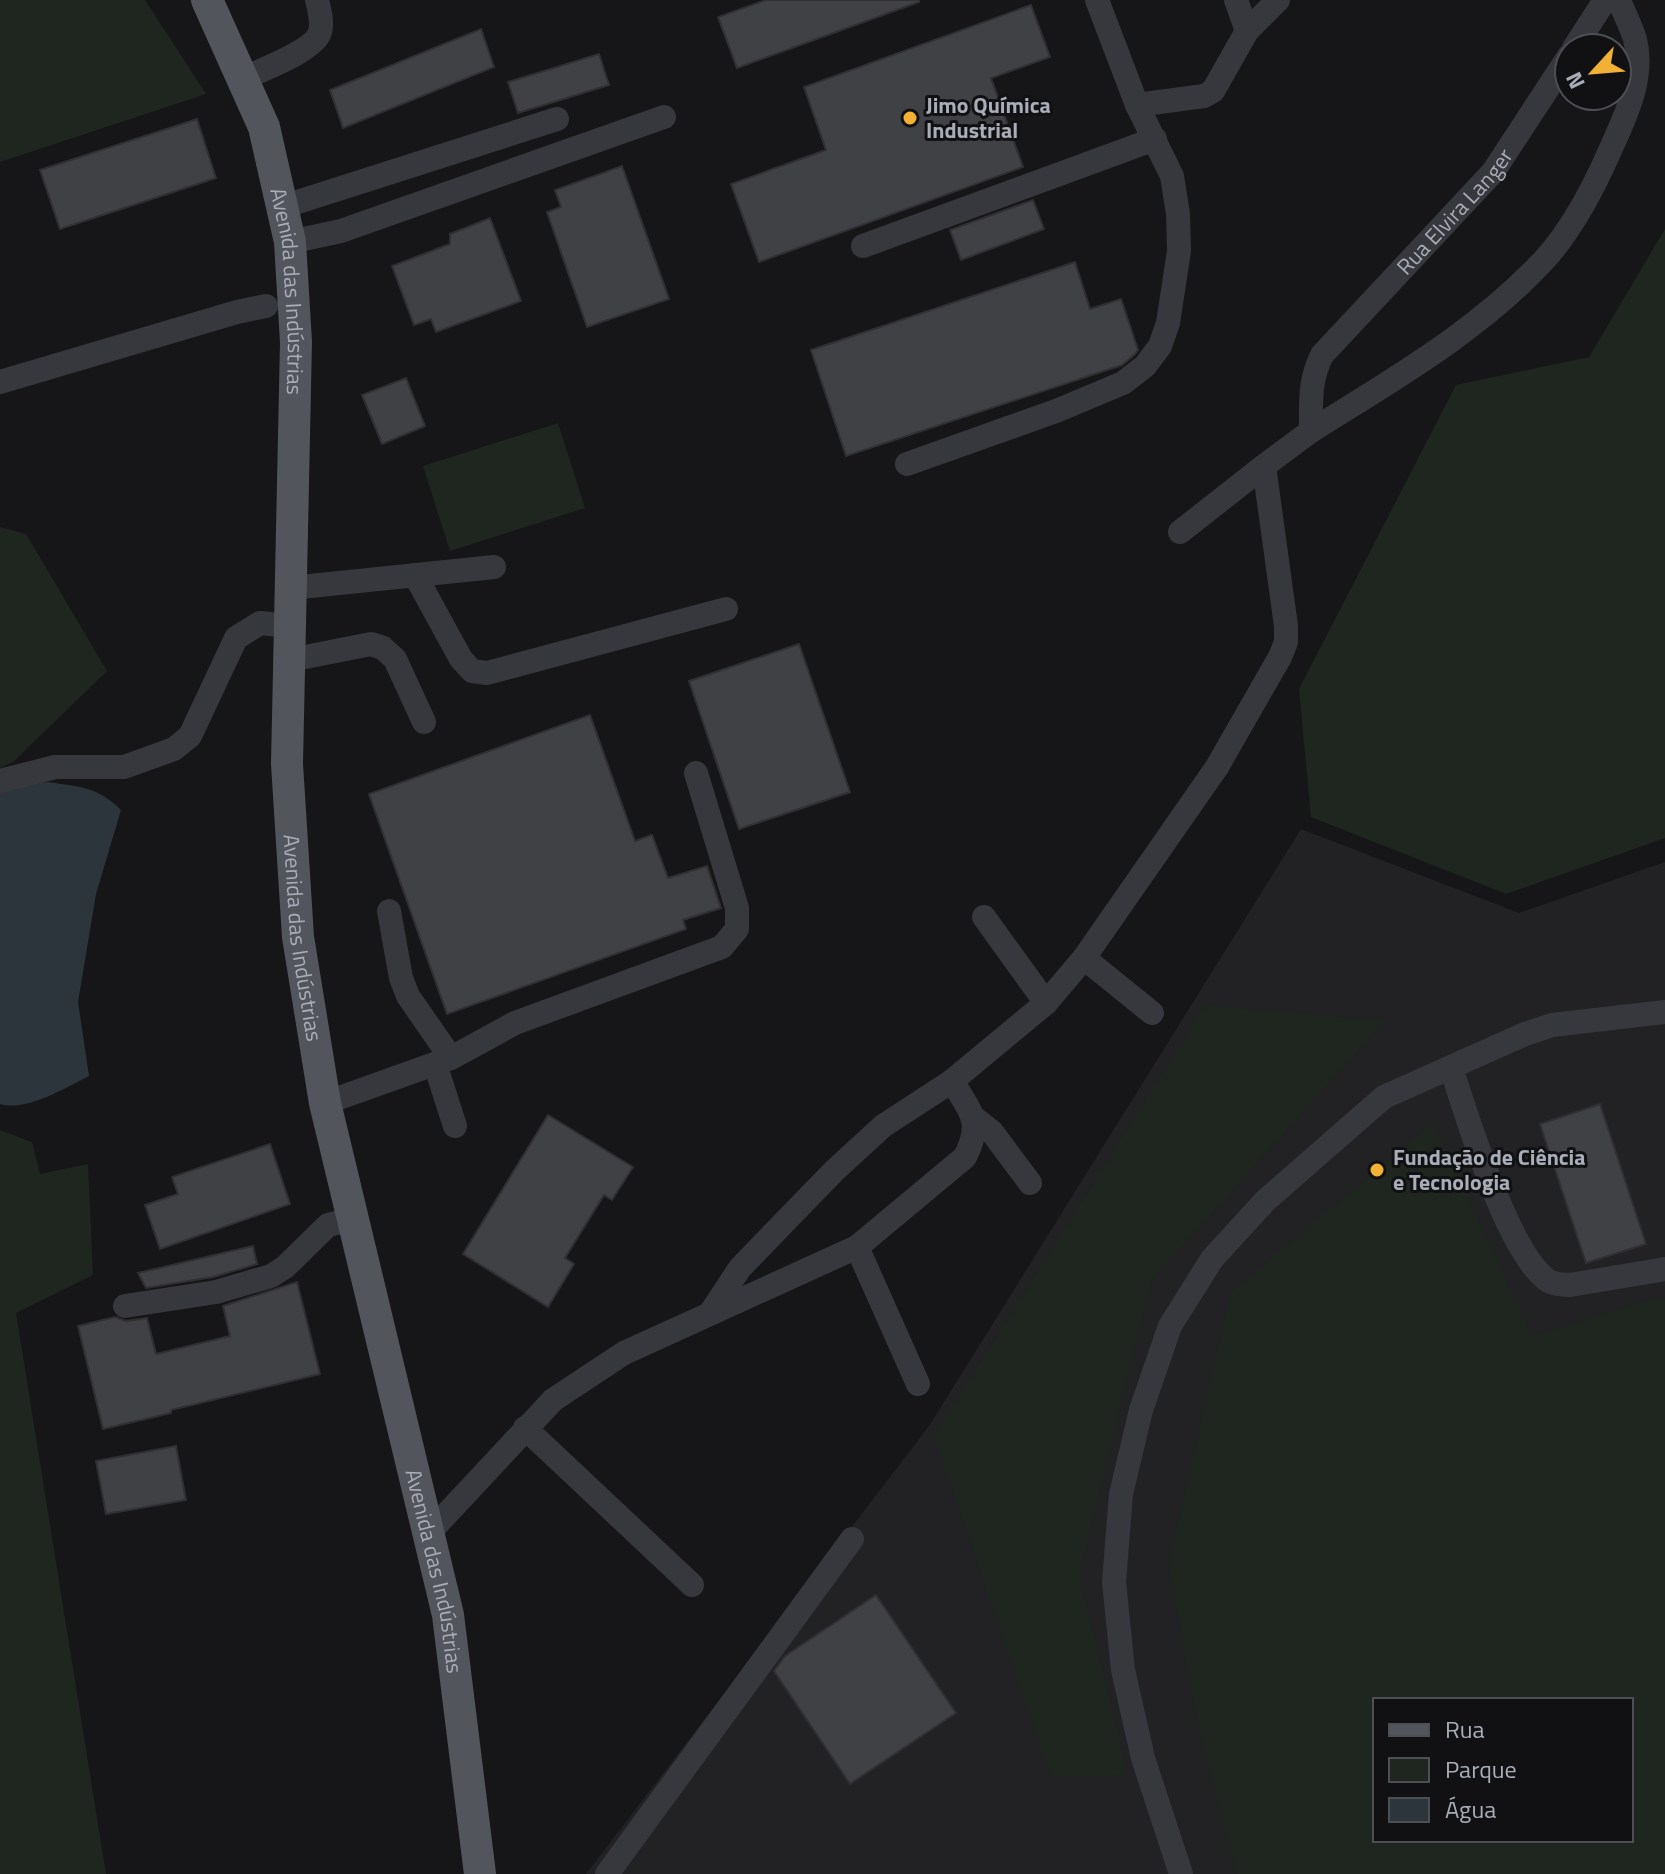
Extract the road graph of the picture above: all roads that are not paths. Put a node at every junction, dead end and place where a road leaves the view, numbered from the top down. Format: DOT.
graph roads {
  1 [pos="207,0"];
  2 [pos="317,0"];
  3 [pos="1097,0"];
  4 [pos="1236,0"];
  5 [pos="1278,0"];
  6 [pos="1605,0"];
  7 [pos="1619,0"];
  8 [pos="1247,31"];
  9 [pos="1584,32"];
  10 [pos="244,78"];
  11 [pos="1553,80"];
  12 [pos="1137,105"];
  13 [pos="664,117"];
  14 [pos="557,119"];
  15 [pos="1155,139"];
  16 [pos="282,207"];
  17 [pos="290,242"];
  18 [pos="863,246"];
  19 [pos="266,306"];
  20 [pos="0,382"];
  21 [pos="1311,431"];
  22 [pos="907,464"];
  23 [pos="1264,466"];
  24 [pos="1180,532"];
  25 [pos="494,567"];
  26 [pos="415,575"];
  27 [pos="291,588"];
  28 [pos="726,609"];
  29 [pos="290,626"];
  30 [pos="290,660"];
  31 [pos="424,722"];
  32 [pos="696,773"];
  33 [pos="0,781"];
  34 [pos="389,911"];
  35 [pos="984,917"];
  36 [pos="1084,958"];
  37 [pos="1046,1003"];
  38 [pos="1665,1012"];
  39 [pos="1152,1013"];
  40 [pos="443,1061"];
  41 [pos="1451,1067"];
  42 [pos="952,1081"];
  43 [pos="325,1103"];
  44 [pos="973,1117"];
  45 [pos="455,1126"];
  46 [pos="1030,1183"];
  47 [pos="353,1219"];
  48 [pos="857,1247"];
  49 [pos="1665,1269"];
  50 [pos="125,1306"];
  51 [pos="711,1312"];
  52 [pos="918,1384"];
  53 [pos="525,1428"];
  54 [pos="428,1534"];
  55 [pos="852,1539"];
  56 [pos="692,1585"];
  57 [pos="480,1874"];
  58 [pos="607,1874"];
  59 [pos="1181,1874"];
  1 -- 10 [label="main road, Avenida das Indústrias"];
  2 -- 10 [label="street"];
  3 -- 12 [label="street"];
  4 -- 8 [label="street"];
  5 -- 8 [label="street"];
  6 -- 9 [label="street"];
  7 -- 21 [label="street"];
  8 -- 12 [label="street"];
  10 -- 16 [label="main road, Avenida das Indústrias"];
  11 -- 21 [label="street, Rua Elvira Langer"];
  12 -- 15 [label="street"];
  13 -- 17 [label="street"];
  14 -- 16 [label="street"];
  15 -- 18 [label="street"];
  15 -- 22 [label="street"];
  16 -- 17 [label="main road, Avenida das Indústrias"];
  17 -- 27 [label="main road, Avenida das Indústrias"];
  19 -- 20 [label="street"];
  21 -- 23 [label="street"];
  23 -- 24 [label="street"];
  23 -- 36 [label="street"];
  25 -- 26 [label="street"];
  26 -- 27 [label="street"];
  26 -- 28 [label="street"];
  27 -- 29 [label="main road, Avenida das Indústrias"];
  29 -- 30 [label="main road, Avenida das Indústrias"];
  29 -- 33 [label="street"];
  30 -- 31 [label="street"];
  30 -- 43 [label="main road, Avenida das Indústrias"];
  32 -- 40 [label="street"];
  34 -- 40 [label="street"];
  35 -- 37 [label="street"];
  36 -- 37 [label="street"];
  36 -- 39 [label="street"];
  37 -- 42 [label="street"];
  38 -- 41 [label="street"];
  40 -- 43 [label="street"];
  40 -- 45 [label="street"];
  41 -- 49 [label="street"];
  41 -- 59 [label="street"];
  42 -- 44 [label="street"];
  42 -- 51 [label="street"];
  43 -- 47 [label="main road, Avenida das Indústrias"];
  44 -- 46 [label="street"];
  44 -- 48 [label="street"];
  47 -- 50 [label="street"];
  47 -- 54 [label="main road, Avenida das Indústrias"];
  48 -- 51 [label="street"];
  48 -- 52 [label="street"];
  51 -- 53 [label="street"];
  53 -- 54 [label="street"];
  53 -- 56 [label="street"];
  54 -- 57 [label="main road, Avenida das Indústrias"];
  55 -- 58 [label="street"];
}
